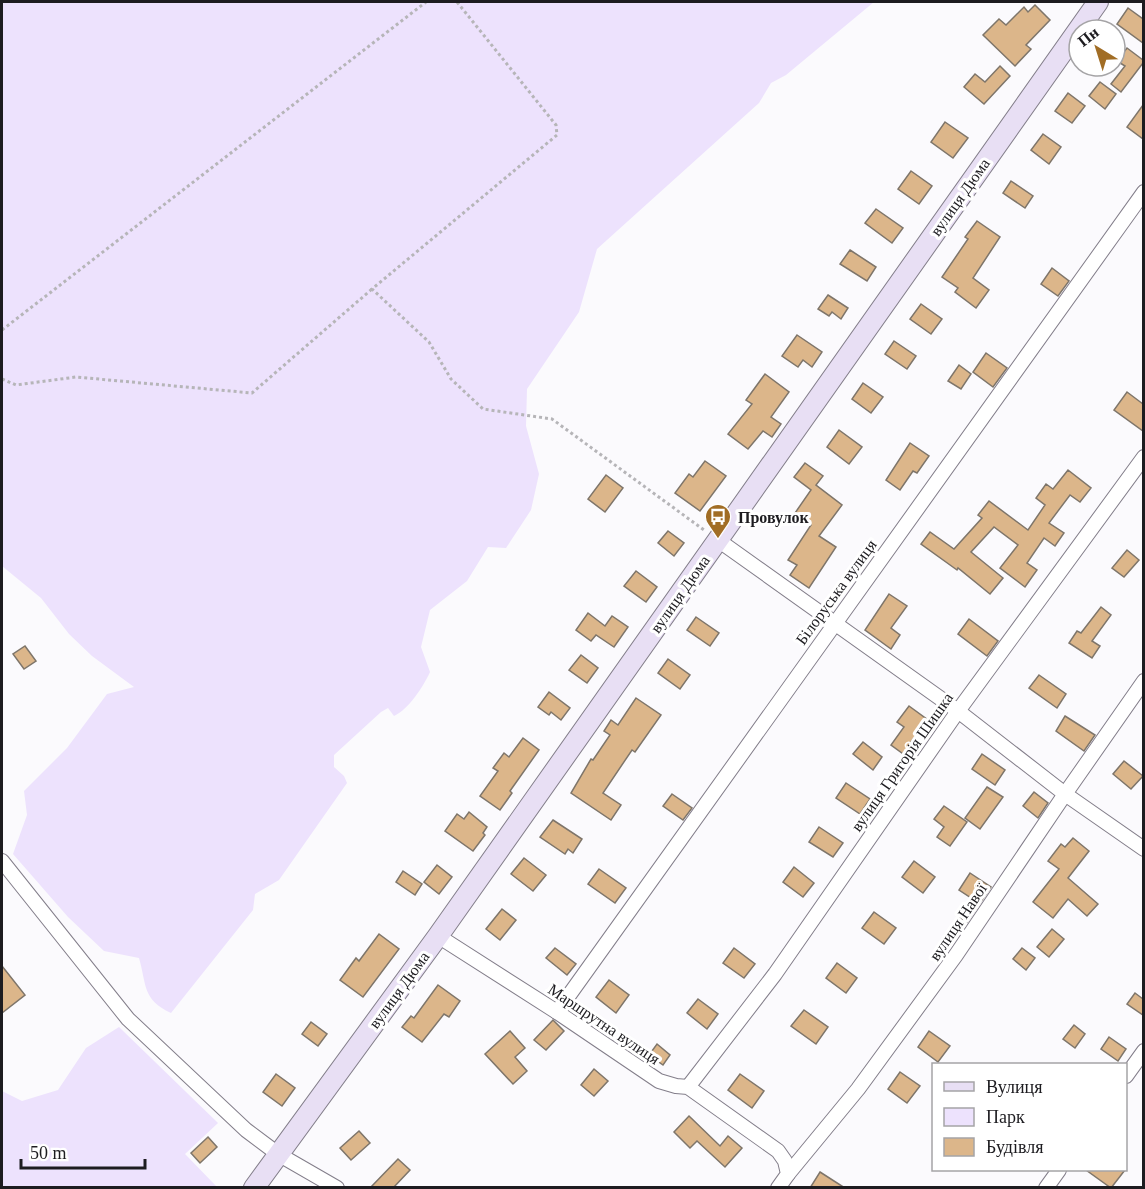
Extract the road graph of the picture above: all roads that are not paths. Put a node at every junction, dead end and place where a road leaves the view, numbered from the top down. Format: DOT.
graph roads {
  1 [pos="1098,2"];
  2 [pos="1143,192"];
  3 [pos="1143,457"];
  4 [pos="718,540"];
  5 [pos="834,623"];
  6 [pos="1143,681"];
  7 [pos="958,711"];
  8 [pos="1065,794"];
  9 [pos="1143,849"];
  10 [pos="2,861"];
  11 [pos="438,936"];
  12 [pos="556,1012"];
  13 [pos="1143,1051"];
  14 [pos="1127,1073"];
  15 [pos="688,1087"];
  16 [pos="279,1154"];
  17 [pos="1058,1171"];
  18 [pos="788,1174"];
  19 [pos="254,1188"];
  20 [pos="337,1188"];
  21 [pos="778,1188"];
  22 [pos="1046,1188"];
  1 -- 4 [label="street, вулиця Дюма"];
  2 -- 5 [label="street, Білоруська вулиця"];
  3 -- 7 [label="street, вулиця Григорія Шишка"];
  4 -- 5 [label="street"];
  4 -- 11 [label="street, вулиця Дюма"];
  5 -- 7 [label="street"];
  5 -- 12 [label="street, Білоруська вулиця"];
  6 -- 8 [label="street, вулиця Навої"];
  7 -- 8 [label="street"];
  7 -- 15 [label="street, вулиця Григорія Шишка"];
  8 -- 9 [label="street"];
  8 -- 18 [label="street, вулиця Навої"];
  10 -- 16 [label="street"];
  11 -- 12 [label="street, Маршрутна вулиця"];
  11 -- 16 [label="street, вулиця Дюма"];
  12 -- 15 [label="street, Маршрутна вулиця"];
  13 -- 14 [label="street"];
  15 -- 18 [label="street, Маршрутна вулиця"];
  16 -- 19 [label="street, вулиця Дюма"];
  16 -- 20 [label="street"];
  17 -- 22 [label="street"];
  18 -- 21 [label="street"];
}
